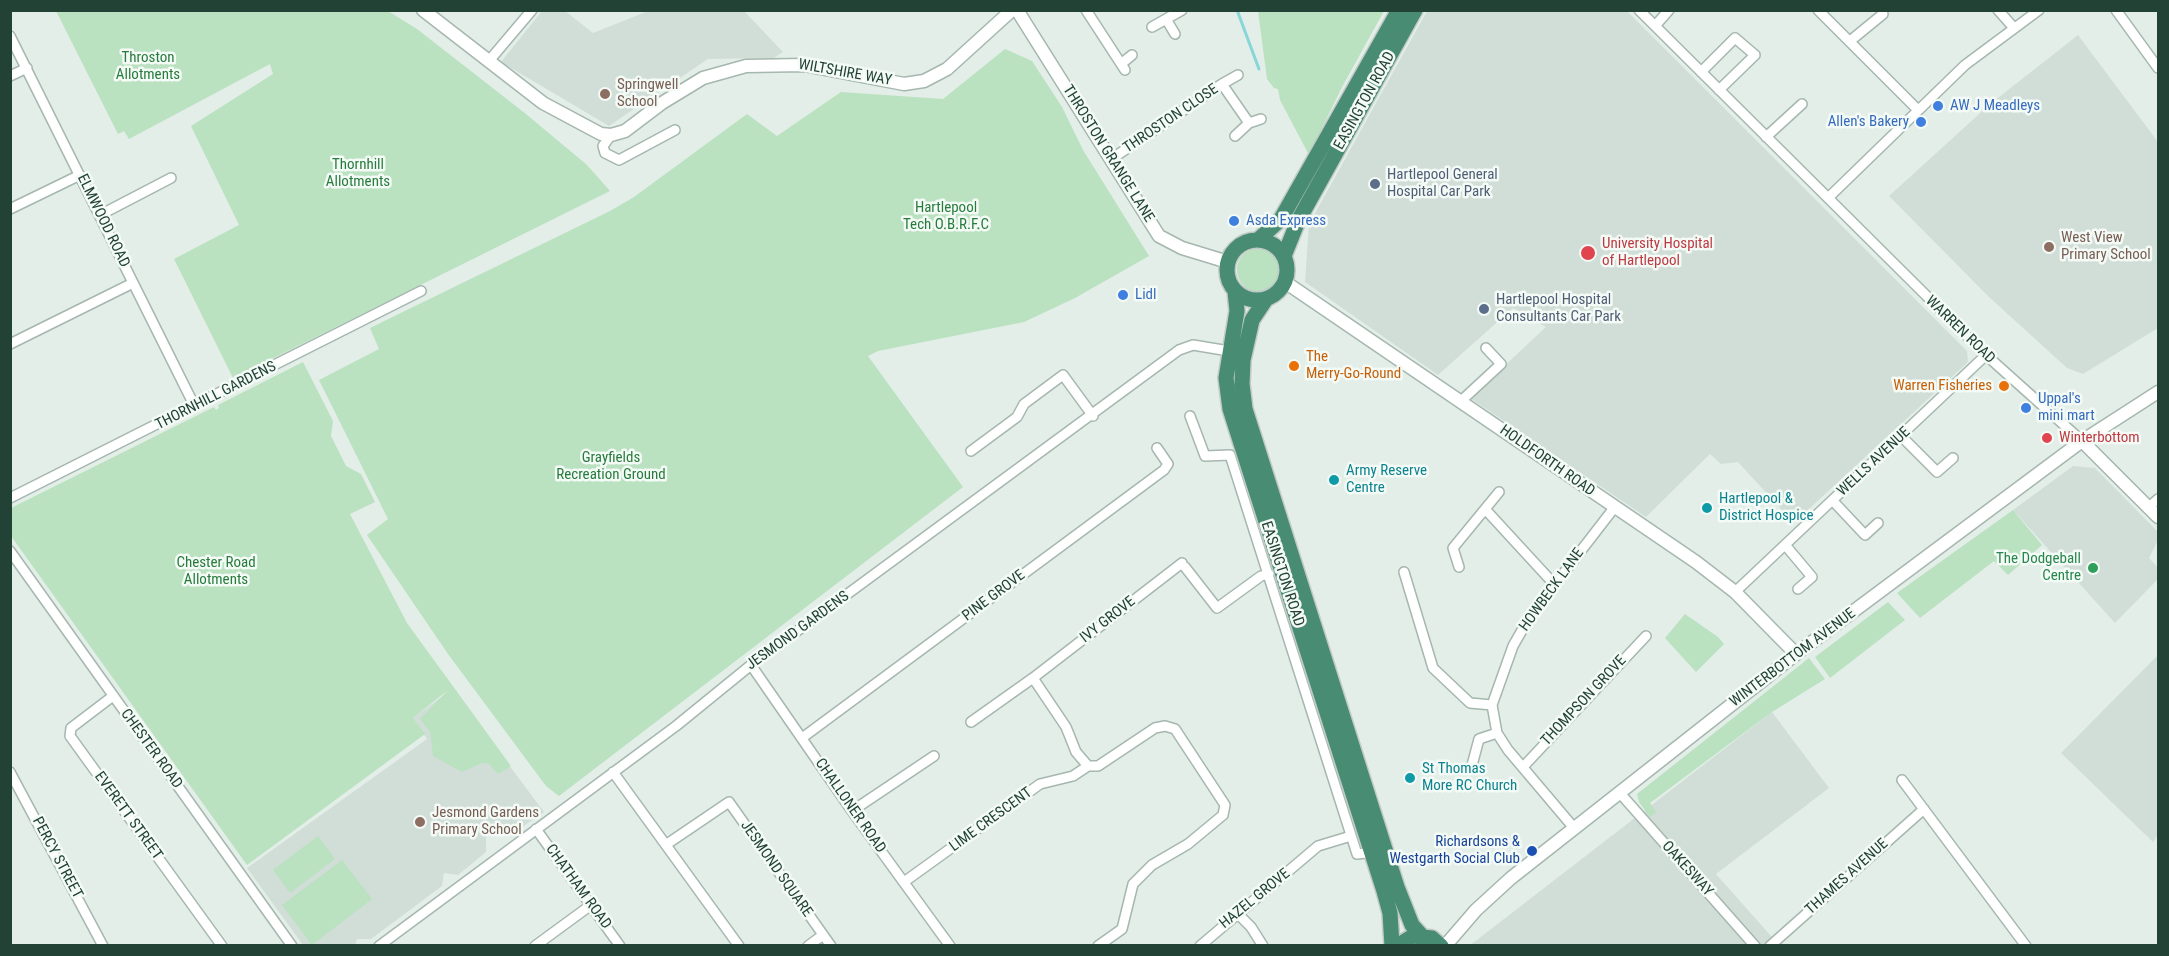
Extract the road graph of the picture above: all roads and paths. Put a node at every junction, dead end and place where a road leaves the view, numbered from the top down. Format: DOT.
graph roads {
  1 [pos="423,10"];
  2 [pos="532,10"];
  3 [pos="1012,10"];
  4 [pos="1017,10"];
  5 [pos="1086,10"];
  6 [pos="1182,10"];
  7 [pos="1399,10"];
  8 [pos="1415,10"];
  9 [pos="1639,10"];
  10 [pos="1669,10"];
  11 [pos="1818,10"];
  12 [pos="1998,10"];
  13 [pos="2039,10"];
  14 [pos="2116,10"];
  15 [pos="1883,14"];
  16 [pos="1166,19"];
  17 [pos="1654,26"];
  18 [pos="1152,27"];
  19 [pos="2014,28"];
  20 [pos="1175,34"];
  21 [pos="10,36"];
  22 [pos="1850,41"];
  23 [pos="1132,55"];
  24 [pos="488,62"];
  25 [pos="27,68"];
  26 [pos="2158,68"];
  27 [pos="1701,72"];
  28 [pos="1239,75"];
  29 [pos="10,76"];
  30 [pos="1222,84"];
  31 [pos="1719,90"];
  32 [pos="1802,104"];
  33 [pos="1917,109"];
  34 [pos="1261,118"];
  35 [pos="1249,123"];
  36 [pos="675,130"];
  37 [pos="611,135"];
  38 [pos="1235,136"];
  39 [pos="1766,137"];
  40 [pos="1110,160"];
  41 [pos="80,175"];
  42 [pos="171,178"];
  43 [pos="1828,198"];
  44 [pos="10,208"];
  45 [pos="100,215"];
  46 [pos="1259,239"];
  47 [pos="1284,256"];
  48 [pos="1228,262"];
  49 [pos="1285,282"];
  50 [pos="133,283"];
  51 [pos="421,291"];
  52 [pos="1235,291"];
  53 [pos="1266,299"];
  54 [pos="10,344"];
  55 [pos="1486,348"];
  56 [pos="1229,351"];
  57 [pos="1986,356"];
  58 [pos="2158,392"];
  59 [pos="1461,401"];
  60 [pos="195,407"];
  61 [pos="1093,416"];
  62 [pos="1190,416"];
  63 [pos="1902,437"];
  64 [pos="2082,441"];
  65 [pos="1157,448"];
  66 [pos="971,451"];
  67 [pos="1245,457"];
  68 [pos="1953,458"];
  69 [pos="1499,492"];
  70 [pos="10,498"];
  71 [pos="1833,501"];
  72 [pos="2154,503"];
  73 [pos="1614,508"];
  74 [pos="1485,509"];
  75 [pos="2158,517"];
  76 [pos="1878,523"];
  77 [pos="1786,546"];
  78 [pos="12,557"];
  79 [pos="1459,567"];
  80 [pos="1404,572"];
  81 [pos="1269,574"];
  82 [pos="1554,584"];
  83 [pos="1798,589"];
  84 [pos="1735,592"];
  85 [pos="1647,636"];
  86 [pos="1797,654"];
  87 [pos="751,665"];
  88 [pos="1033,678"];
  89 [pos="113,696"];
  90 [pos="1492,705"];
  91 [pos="971,722"];
  92 [pos="1497,733"];
  93 [pos="802,738"];
  94 [pos="934,756"];
  95 [pos="1088,766"];
  96 [pos="1522,767"];
  97 [pos="1471,769"];
  98 [pos="10,772"];
  99 [pos="613,772"];
  100 [pos="1902,780"];
  101 [pos="1619,792"];
  102 [pos="1923,809"];
  103 [pos="852,811"];
  104 [pos="1574,828"];
  105 [pos="536,829"];
  106 [pos="1351,836"];
  107 [pos="667,844"];
  108 [pos="1378,850"];
  109 [pos="904,882"];
  110 [pos="591,905"];
  111 [pos="1239,915"];
  112 [pos="823,935"];
  113 [pos="1422,936"];
  114 [pos="103,945"];
  115 [pos="222,945"];
  116 [pos="292,945"];
  117 [pos="379,945"];
  118 [pos="536,945"];
  119 [pos="620,945"];
  120 [pos="739,945"];
  121 [pos="808,945"];
  122 [pos="831,945"];
  123 [pos="950,945"];
  124 [pos="1098,945"];
  125 [pos="1200,945"];
  126 [pos="1263,945"];
  127 [pos="1395,945"];
  128 [pos="1443,945"];
  129 [pos="1755,945"];
  130 [pos="1770,945"];
  131 [pos="2026,945"];
  1 -- 24 [label="street"];
  2 -- 24 [label="street"];
  3 -- 37 [label="street, WILTSHIRE WAY"];
  4 -- 40 [label="street, THROSTON GRANGE LANE"];
  5 -- 23 [label="street"];
  6 -- 16 [label="street"];
  7 -- 46 [label="highway, EASINGTON ROAD"];
  8 -- 47 [label="highway, EASINGTON ROAD"];
  9 -- 17 [label="street, WARREN ROAD"];
  10 -- 17 [label="street"];
  11 -- 22 [label="street"];
  12 -- 19 [label="street"];
  13 -- 19 [label="street"];
  14 -- 26 [label="street"];
  15 -- 22 [label="street"];
  16 -- 18 [label="street"];
  16 -- 20 [label="street"];
  17 -- 27 [label="street, WARREN ROAD"];
  19 -- 33 [label="street"];
  21 -- 25 [label="street, ELMWOOD ROAD"];
  22 -- 33 [label="street"];
  24 -- 37 [label="street"];
  25 -- 29 [label="street"];
  25 -- 41 [label="street, ELMWOOD ROAD"];
  27 -- 31 [label="street, WARREN ROAD"];
  27 -- 31 [label="street"];
  28 -- 30 [label="street"];
  30 -- 35 [label="street, THROSTON CLOSE"];
  30 -- 40 [label="street, THROSTON CLOSE"];
  31 -- 39 [label="street, WARREN ROAD"];
  32 -- 39 [label="street"];
  33 -- 43 [label="street"];
  34 -- 35 [label="street"];
  35 -- 38 [label="street"];
  36 -- 37 [label="street"];
  39 -- 43 [label="street, WARREN ROAD"];
  40 -- 48 [label="street, THROSTON GRANGE LANE"];
  41 -- 44 [label="street"];
  41 -- 45 [label="street, ELMWOOD ROAD"];
  42 -- 45 [label="street"];
  43 -- 57 [label="street, WARREN ROAD"];
  45 -- 50 [label="street, ELMWOOD ROAD"];
  46 -- 47 [label="highway"];
  46 -- 48 [label="highway, EASINGTON ROAD"];
  47 -- 49 [label="highway, EASINGTON ROAD"];
  48 -- 52 [label="highway, EASINGTON ROAD"];
  49 -- 53 [label="highway, EASINGTON ROAD"];
  49 -- 59 [label="street, HOLDFORTH ROAD"];
  50 -- 54 [label="street"];
  50 -- 60 [label="street, ELMWOOD ROAD"];
  51 -- 60 [label="street, THORNHILL GARDENS"];
  52 -- 53 [label="highway"];
  52 -- 56 [label="highway, EASINGTON ROAD"];
  53 -- 67 [label="highway, EASINGTON ROAD"];
  55 -- 59 [label="street"];
  56 -- 61 [label="street, JESMOND GARDENS"];
  56 -- 67 [label="highway, EASINGTON ROAD"];
  57 -- 63 [label="street, WELLS AVENUE"];
  57 -- 64 [label="street, WARREN ROAD"];
  58 -- 64 [label="street, WINTERBOTTOM AVENUE"];
  59 -- 73 [label="street, HOLDFORTH ROAD"];
  60 -- 70 [label="street, THORNHILL GARDENS"];
  61 -- 66 [label="street"];
  61 -- 87 [label="street, JESMOND GARDENS"];
  62 -- 67 [label="street"];
  63 -- 68 [label="street"];
  63 -- 71 [label="street, WELLS AVENUE"];
  64 -- 72 [label="street, WARREN ROAD"];
  64 -- 86 [label="street, WINTERBOTTOM AVENUE"];
  65 -- 93 [label="street, PINE GROVE"];
  67 -- 81 [label="street, EASINGTON ROAD"];
  67 -- 108 [label="highway, EASINGTON ROAD"];
  69 -- 74 [label="street"];
  71 -- 76 [label="street"];
  71 -- 77 [label="street, WELLS AVENUE"];
  72 -- 75 [label="street, WARREN ROAD"];
  73 -- 82 [label="street, HOWBECK LANE"];
  73 -- 84 [label="street, HOLDFORTH ROAD"];
  74 -- 79 [label="street"];
  74 -- 82 [label="street"];
  77 -- 83 [label="street"];
  77 -- 84 [label="street, WELLS AVENUE"];
  78 -- 89 [label="street, CHESTER ROAD"];
  80 -- 90 [label="street"];
  81 -- 88 [label="street, IVY GROVE"];
  81 -- 106 [label="street, EASINGTON ROAD"];
  82 -- 90 [label="street, HOWBECK LANE"];
  84 -- 86 [label="street, HOLDFORTH ROAD"];
  85 -- 96 [label="street, THOMPSON GROVE"];
  86 -- 101 [label="street, WINTERBOTTOM AVENUE"];
  87 -- 93 [label="street, CHALLONER ROAD"];
  87 -- 99 [label="street, JESMOND GARDENS"];
  88 -- 91 [label="street, IVY GROVE"];
  88 -- 95 [label="street"];
  89 -- 115 [label="street, EVERETT STREET"];
  89 -- 116 [label="street, CHESTER ROAD"];
  90 -- 92 [label="street, HOWBECK LANE"];
  92 -- 96 [label="street, HOWBECK LANE"];
  92 -- 97 [label="street"];
  93 -- 103 [label="street, CHALLONER ROAD"];
  94 -- 103 [label="street"];
  95 -- 109 [label="street, LIME CRESCENT"];
  95 -- 124 [label="street, LIME CRESCENT"];
  96 -- 104 [label="street, HOWBECK LANE"];
  98 -- 114 [label="street, PERCY STREET"];
  99 -- 105 [label="street, JESMOND GARDENS"];
  99 -- 107 [label="street"];
  100 -- 102 [label="street"];
  101 -- 104 [label="street, WINTERBOTTOM AVENUE"];
  101 -- 129 [label="street, OAKESWAY"];
  102 -- 130 [label="street, THAMES AVENUE"];
  102 -- 131 [label="street"];
  103 -- 109 [label="street, CHALLONER ROAD"];
  104 -- 128 [label="street, WINTERBOTTOM AVENUE"];
  105 -- 110 [label="street, CHATHAM ROAD"];
  105 -- 117 [label="street, JESMOND GARDENS"];
  106 -- 108 [label="street, EASINGTON ROAD"];
  106 -- 111 [label="street, HAZEL GROVE"];
  107 -- 112 [label="street, JESMOND SQUARE"];
  107 -- 120 [label="street"];
  108 -- 113 [label="highway, EASINGTON ROAD"];
  108 -- 127 [label="highway, EASINGTON ROAD"];
  109 -- 123 [label="street, CHALLONER ROAD"];
  110 -- 118 [label="street"];
  110 -- 119 [label="street, CHATHAM ROAD"];
  111 -- 125 [label="street, HAZEL GROVE"];
  111 -- 126 [label="street"];
  112 -- 121 [label="street"];
  112 -- 122 [label="street, JESMOND SQUARE"];
  113 -- 127 [label="highway"];
  113 -- 128 [label="highway"];
}
